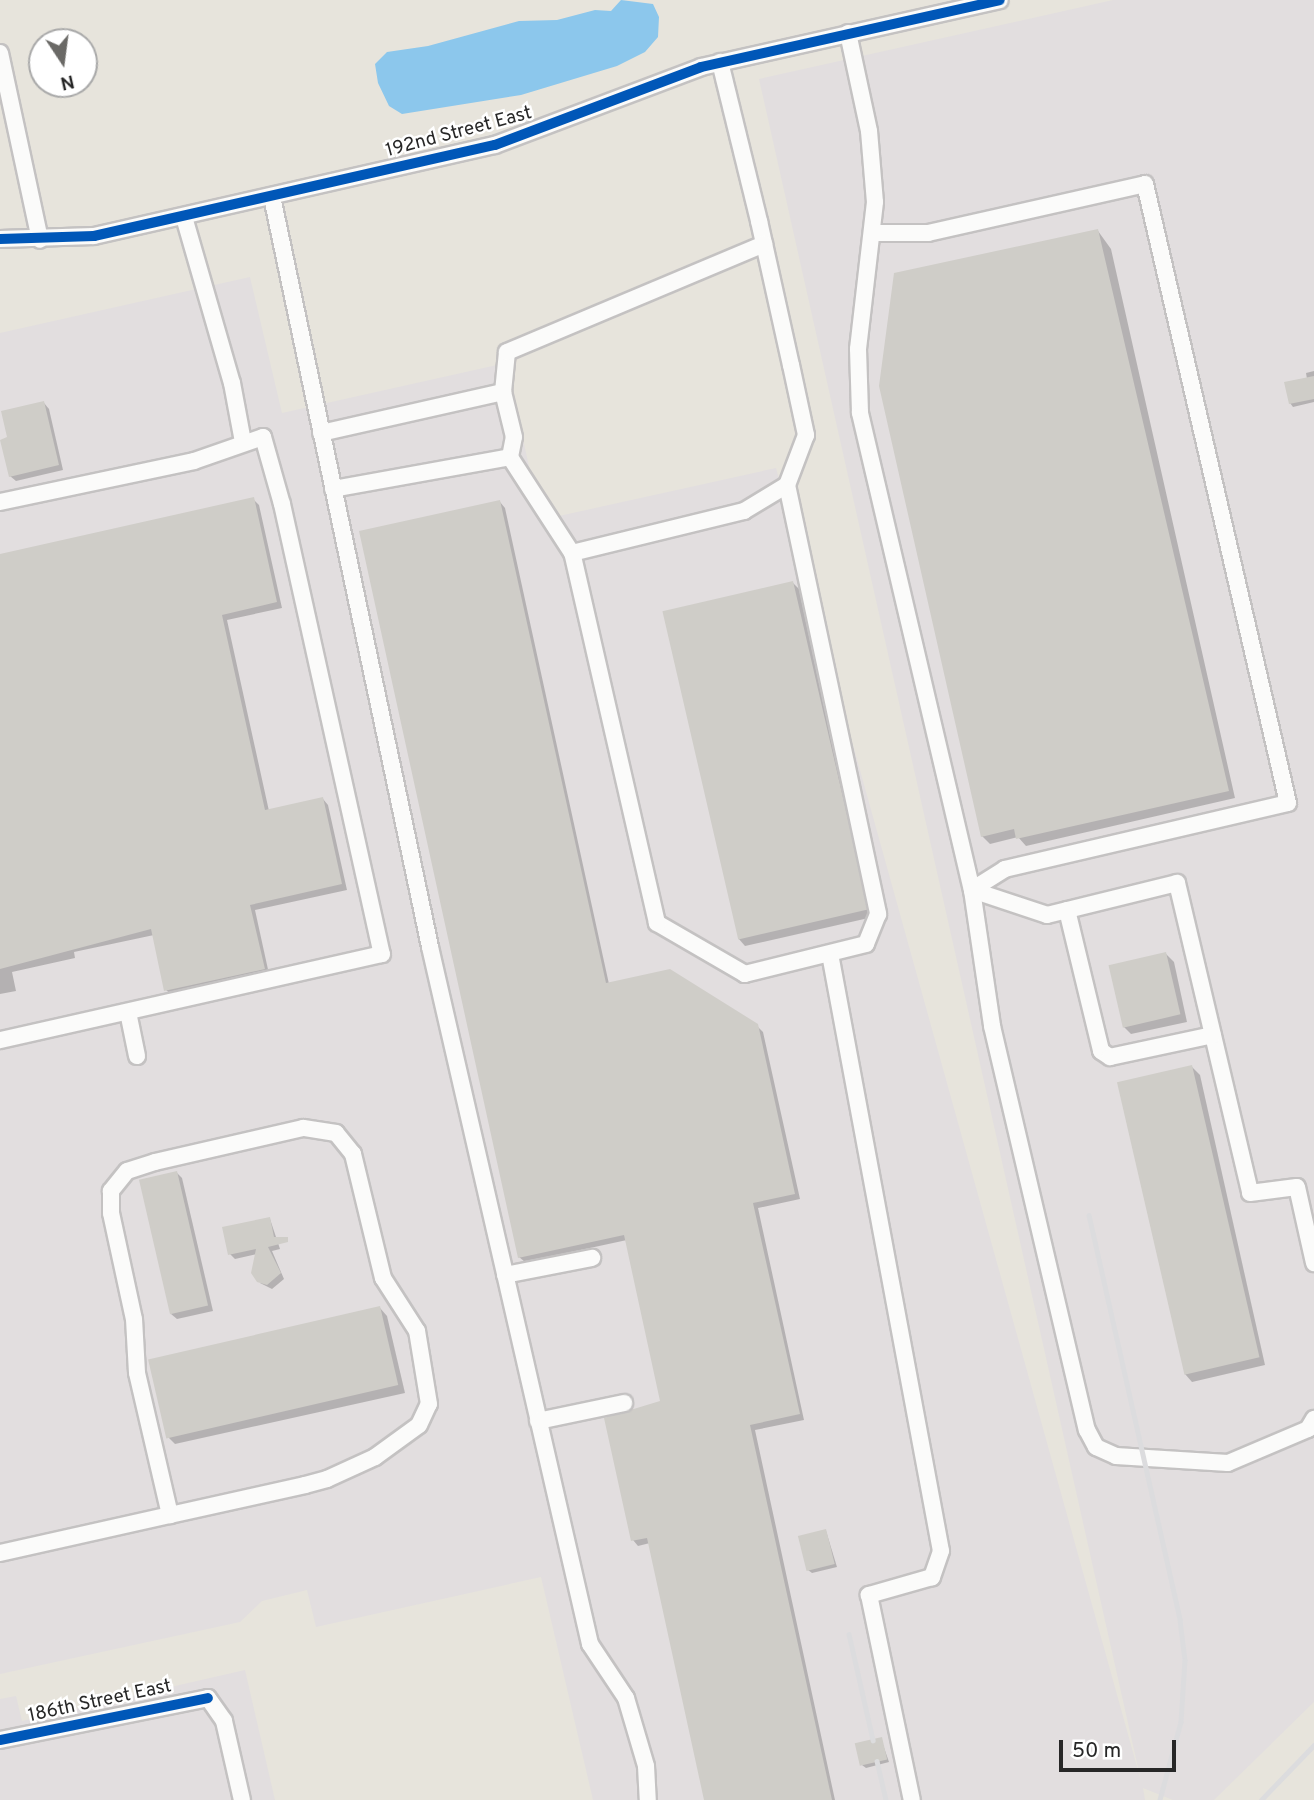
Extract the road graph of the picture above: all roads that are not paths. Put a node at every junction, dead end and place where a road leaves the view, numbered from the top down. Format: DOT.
graph roads {
  1 [pos="1000,0"];
  2 [pos="848,33"];
  3 [pos="0,53"];
  4 [pos="720,62"];
  5 [pos="272,197"];
  6 [pos="184,217"];
  7 [pos="872,233"];
  8 [pos="0,239"];
  9 [pos="40,240"];
  10 [pos="764,244"];
  11 [pos="503,393"];
  12 [pos="321,433"];
  13 [pos="243,442"];
  14 [pos="510,457"];
  15 [pos="787,485"];
  16 [pos="333,489"];
  17 [pos="0,502"];
  18 [pos="572,554"];
  19 [pos="972,890"];
  20 [pos="1068,910"];
  21 [pos="831,954"];
  22 [pos="128,1012"];
  23 [pos="1213,1035"];
  24 [pos="0,1040"];
  25 [pos="137,1056"];
  26 [pos="592,1258"];
  27 [pos="1314,1263"];
  28 [pos="505,1275"];
  29 [pos="624,1403"];
  30 [pos="1314,1419"];
  31 [pos="538,1421"];
  32 [pos="170,1515"];
  33 [pos="0,1553"];
  34 [pos="0,1740"];
  35 [pos="242,1800"];
  36 [pos="648,1800"];
  37 [pos="912,1800"];
  1 -- 2 [label="street, 192nd Street East"];
  2 -- 4 [label="street, 192nd Street East"];
  2 -- 7 [label="street"];
  3 -- 9 [label="street"];
  4 -- 5 [label="street, 192nd Street East"];
  4 -- 10 [label="street"];
  5 -- 6 [label="street, 192nd Street East"];
  5 -- 12 [label="street"];
  6 -- 9 [label="street, 192nd Street East"];
  6 -- 13 [label="street"];
  7 -- 19 [label="street"];
  7 -- 19 [label="street"];
  8 -- 9 [label="street, 192nd Street East"];
  10 -- 11 [label="street"];
  10 -- 15 [label="street"];
  11 -- 12 [label="street"];
  11 -- 14 [label="street"];
  12 -- 16 [label="street"];
  13 -- 17 [label="street"];
  13 -- 22 [label="street"];
  14 -- 16 [label="street"];
  14 -- 18 [label="street"];
  15 -- 18 [label="street"];
  15 -- 21 [label="street"];
  16 -- 28 [label="street"];
  18 -- 21 [label="street"];
  19 -- 20 [label="street"];
  19 -- 30 [label="street"];
  20 -- 23 [label="street"];
  20 -- 23 [label="street"];
  21 -- 37 [label="street"];
  22 -- 24 [label="street"];
  22 -- 25 [label="street"];
  23 -- 27 [label="street"];
  26 -- 28 [label="street"];
  28 -- 31 [label="street"];
  29 -- 31 [label="street"];
  31 -- 36 [label="street"];
  32 -- 32 [label="street"];
  32 -- 33 [label="street"];
  34 -- 35 [label="street, 186th Street East"];
}
